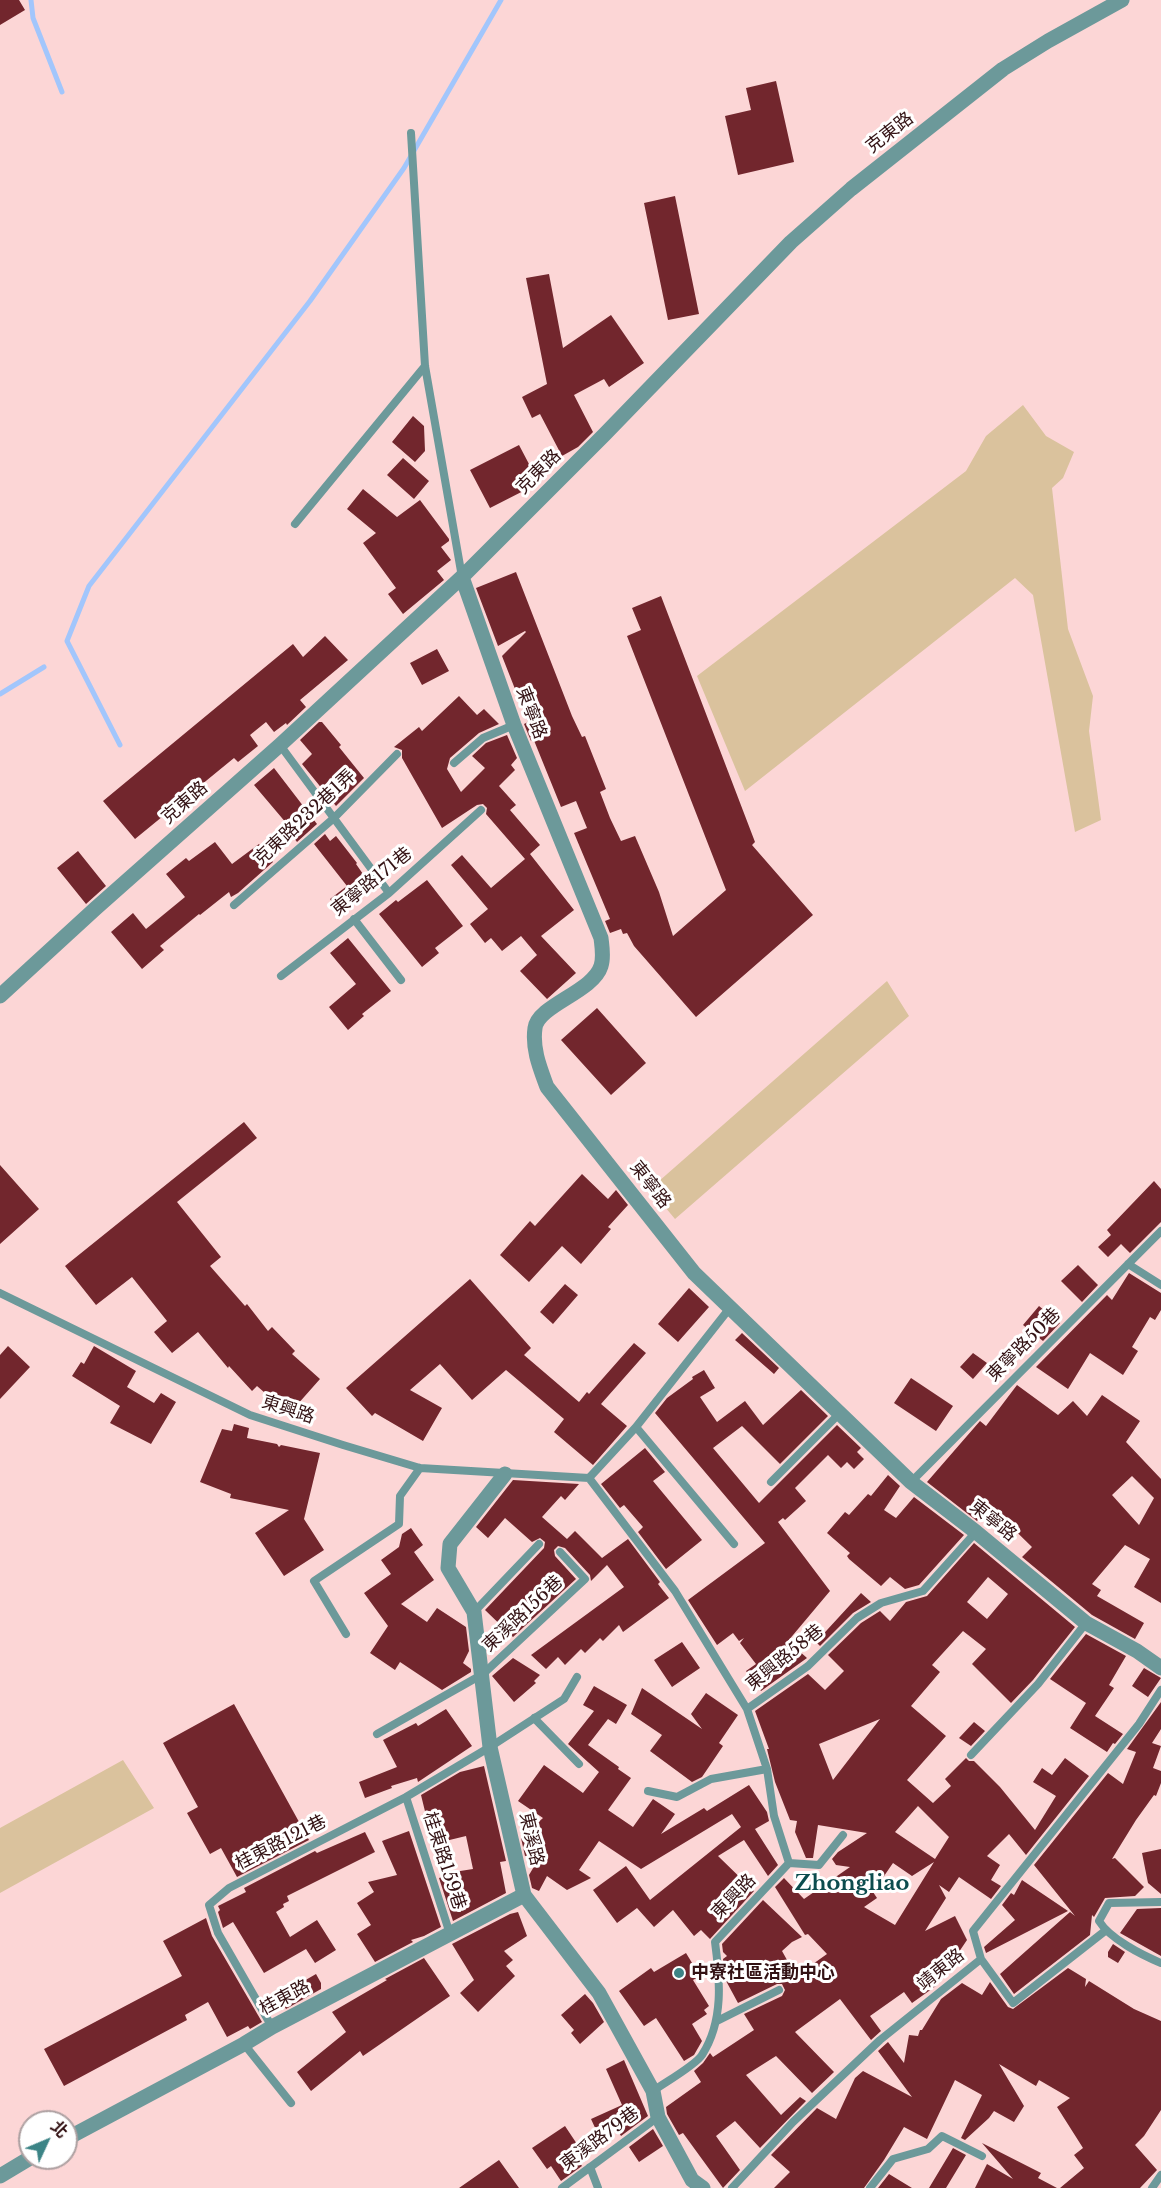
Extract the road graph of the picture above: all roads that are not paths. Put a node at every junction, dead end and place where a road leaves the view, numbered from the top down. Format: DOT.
graph roads {
  1 [pos="1122,0"];
  2 [pos="411,133"];
  3 [pos="425,366"];
  4 [pos="295,524"];
  5 [pos="462,577"];
  6 [pos="514,725"];
  7 [pos="280,745"];
  8 [pos="397,754"];
  9 [pos="454,763"];
  10 [pos="481,810"];
  11 [pos="334,818"];
  12 [pos="389,893"];
  13 [pos="234,905"];
  14 [pos="354,919"];
  15 [pos="281,976"];
  16 [pos="401,980"];
  17 [pos="0,996"];
  18 [pos="1161,1231"];
  19 [pos="1128,1264"];
  20 [pos="1161,1285"];
  21 [pos="0,1293"];
  22 [pos="729,1309"];
  23 [pos="840,1413"];
  24 [pos="636,1427"];
  25 [pos="420,1468"];
  26 [pos="505,1474"];
  27 [pos="589,1478"];
  28 [pos="771,1482"];
  29 [pos="911,1482"];
  30 [pos="976,1532"];
  31 [pos="539,1544"];
  32 [pos="734,1544"];
  33 [pos="560,1552"];
  34 [pos="474,1612"];
  35 [pos="1086,1623"];
  36 [pos="346,1634"];
  37 [pos="1161,1668"];
  38 [pos="483,1674"];
  39 [pos="577,1677"];
  40 [pos="1161,1690"];
  41 [pos="747,1709"];
  42 [pos="534,1718"];
  43 [pos="377,1734"];
  44 [pos="490,1747"];
  45 [pos="971,1755"];
  46 [pos="579,1764"];
  47 [pos="767,1768"];
  48 [pos="648,1791"];
  49 [pos="406,1797"];
  50 [pos="843,1835"];
  51 [pos="789,1863"];
  52 [pos="524,1895"];
  53 [pos="1161,1902"];
  54 [pos="1105,1931"];
  55 [pos="450,1934"];
  56 [pos="981,1959"];
  57 [pos="1161,1963"];
  58 [pos="779,1990"];
  59 [pos="717,2021"];
  60 [pos="272,2026"];
  61 [pos="244,2044"];
  62 [pos="653,2091"];
  63 [pos="291,2103"];
  64 [pos="658,2117"];
  65 [pos="78,2133"];
  66 [pos="982,2156"];
  67 [pos="18,2165"];
  68 [pos="590,2168"];
  69 [pos="1161,2175"];
  70 [pos="0,2176"];
  71 [pos="562,2188"];
  72 [pos="598,2188"];
  73 [pos="703,2188"];
  74 [pos="732,2188"];
  75 [pos="870,2188"];
  76 [pos="1152,2188"];
  1 -- 5 [label="street, 克東路"];
  2 -- 3 [label="lane"];
  3 -- 4 [label="lane"];
  3 -- 5 [label="lane"];
  5 -- 6 [label="street, 東寧路"];
  5 -- 7 [label="street, 克東路"];
  6 -- 9 [label="lane"];
  6 -- 22 [label="street, 東寧路"];
  7 -- 11 [label="lane"];
  7 -- 17 [label="street, 克東路"];
  8 -- 11 [label="lane, 克東路232巷1弄"];
  10 -- 12 [label="lane, 東寧路171巷"];
  11 -- 12 [label="lane"];
  11 -- 13 [label="lane, 克東路232巷1弄"];
  12 -- 14 [label="lane, 東寧路171巷"];
  14 -- 15 [label="lane, 東寧路171巷"];
  14 -- 16 [label="lane"];
  18 -- 19 [label="lane, 東寧路50巷"];
  19 -- 20 [label="lane"];
  19 -- 29 [label="lane, 東寧路50巷"];
  21 -- 25 [label="lane, 東興路"];
  22 -- 23 [label="street, 東寧路"];
  22 -- 24 [label="lane"];
  23 -- 28 [label="lane"];
  23 -- 29 [label="street, 東寧路"];
  24 -- 27 [label="lane"];
  24 -- 32 [label="lane"];
  25 -- 26 [label="lane, 東興路"];
  25 -- 36 [label="lane"];
  26 -- 27 [label="lane, 東興路"];
  26 -- 34 [label="street, 東溪路"];
  27 -- 41 [label="lane, 東興路58巷"];
  29 -- 30 [label="street, 東寧路"];
  30 -- 35 [label="street, 東寧路"];
  30 -- 41 [label="lane, 東興路58巷"];
  31 -- 34 [label="lane"];
  33 -- 38 [label="lane, 東溪路156巷"];
  34 -- 38 [label="street, 東溪路"];
  35 -- 37 [label="street, 東寧路"];
  35 -- 45 [label="lane"];
  38 -- 43 [label="lane"];
  38 -- 44 [label="street, 東溪路"];
  39 -- 42 [label="lane, 桂東路121巷"];
  40 -- 56 [label="lane, 靖東路"];
  41 -- 47 [label="lane"];
  42 -- 44 [label="lane, 桂東路121巷"];
  42 -- 46 [label="lane"];
  44 -- 49 [label="lane, 桂東路121巷"];
  44 -- 52 [label="street, 東溪路"];
  47 -- 48 [label="lane"];
  47 -- 51 [label="lane"];
  49 -- 55 [label="lane, 桂東路159巷"];
  49 -- 60 [label="lane, 桂東路121巷"];
  50 -- 51 [label="lane"];
  51 -- 59 [label="lane, 東興路"];
  52 -- 55 [label="street, 桂東路"];
  52 -- 62 [label="street, 東溪路"];
  53 -- 54 [label="lane"];
  54 -- 56 [label="lane"];
  54 -- 57 [label="lane"];
  55 -- 60 [label="street, 桂東路"];
  56 -- 74 [label="lane, 靖東路"];
  58 -- 59 [label="lane"];
  59 -- 62 [label="lane, 東興路"];
  60 -- 61 [label="street, 桂東路"];
  61 -- 63 [label="lane"];
  61 -- 65 [label="street, 桂東路"];
  62 -- 64 [label="street, 東溪路"];
  64 -- 68 [label="lane, 東溪路79巷"];
  64 -- 73 [label="street, 東溪路"];
  66 -- 75 [label="lane"];
  67 -- 70 [label="street"];
  68 -- 71 [label="lane, 東溪路79巷"];
  68 -- 72 [label="lane"];
  69 -- 76 [label="lane"];
}
